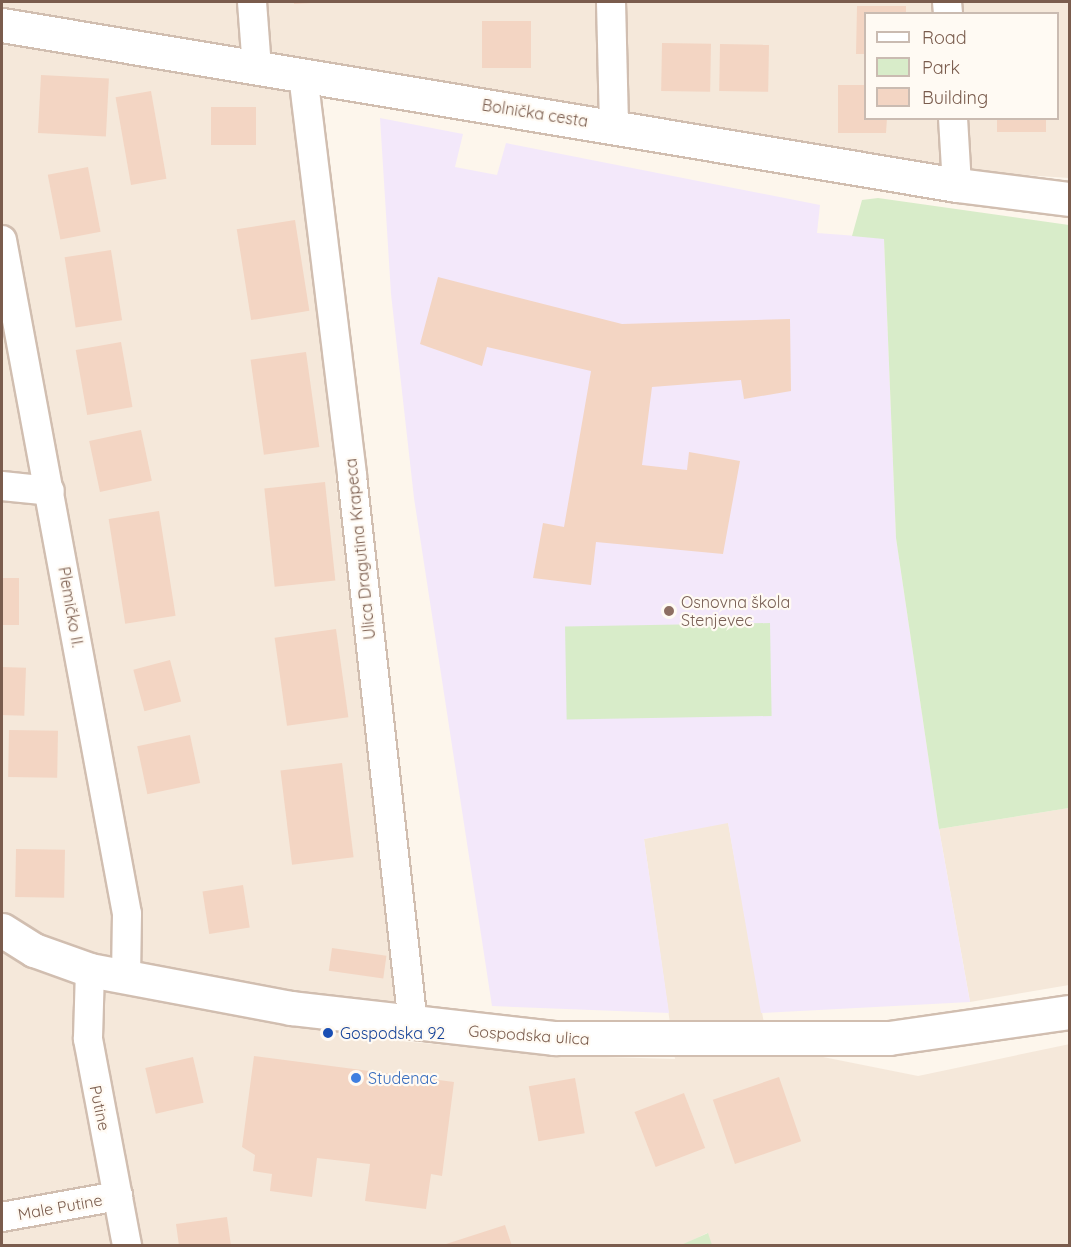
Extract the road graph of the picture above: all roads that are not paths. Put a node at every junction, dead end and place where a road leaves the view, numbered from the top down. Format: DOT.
graph roads {
  1 [pos="252,2"];
  2 [pos="611,2"];
  3 [pos="2,25"];
  4 [pos="257,68"];
  5 [pos="303,75"];
  6 [pos="953,120"];
  7 [pos="614,126"];
  8 [pos="957,185"];
  9 [pos="1070,199"];
  10 [pos="2,240"];
  11 [pos="2,486"];
  12 [pos="50,491"];
  13 [pos="2,930"];
  14 [pos="90,970"];
  15 [pos="126,976"];
  16 [pos="1070,1012"];
  17 [pos="413,1025"];
  18 [pos="118,1196"];
  19 [pos="2,1217"];
  20 [pos="127,1245"];
  1 -- 4 [label="street"];
  2 -- 7 [label="street"];
  3 -- 4 [label="street, Bolnička cesta"];
  4 -- 5 [label="street, Bolnička cesta"];
  5 -- 7 [label="street, Bolnička cesta"];
  5 -- 17 [label="street, Ulica Dragutina Krapeca"];
  6 -- 8 [label="street"];
  7 -- 8 [label="street, Bolnička cesta"];
  8 -- 9 [label="street, Bolnička cesta"];
  10 -- 12 [label="street, Plemičko II."];
  11 -- 12 [label="street"];
  12 -- 15 [label="street, Plemičko II."];
  13 -- 14 [label="street, Gospodska ulica"];
  14 -- 15 [label="street, Gospodska ulica"];
  14 -- 18 [label="street, Putine"];
  15 -- 17 [label="street, Gospodska ulica"];
  16 -- 17 [label="street, Gospodska ulica"];
  18 -- 19 [label="street, Male Putine"];
  18 -- 20 [label="street, Putine"];
}
